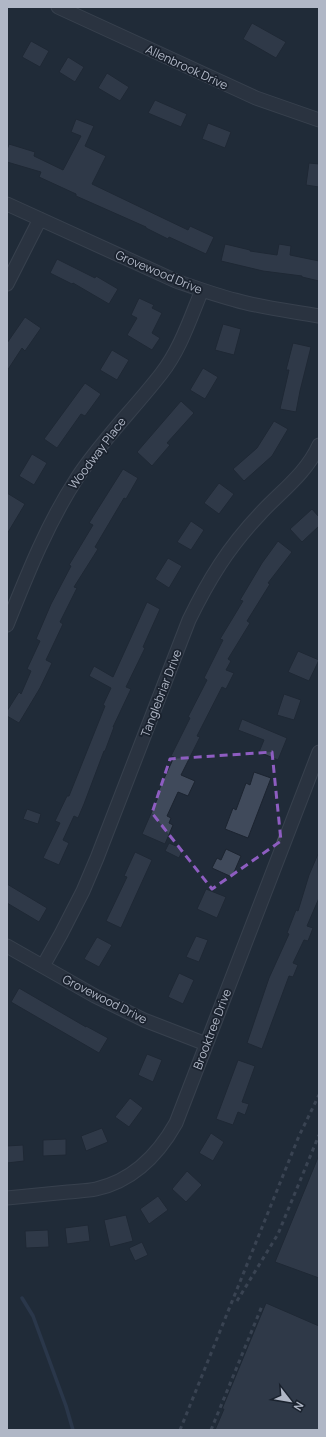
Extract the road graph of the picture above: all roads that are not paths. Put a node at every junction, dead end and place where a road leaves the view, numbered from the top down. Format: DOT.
graph roads {
  1 [pos="58,7"];
  2 [pos="319,120"];
  3 [pos="7,204"];
  4 [pos="40,219"];
  5 [pos="7,284"];
  6 [pos="202,290"];
  7 [pos="319,316"];
  8 [pos="319,445"];
  9 [pos="7,625"];
  10 [pos="319,752"];
  11 [pos="7,946"];
  12 [pos="43,966"];
  13 [pos="206,1044"];
  14 [pos="7,1198"];
  1 -- 2 [label="street, Allenbrook Drive"];
  3 -- 4 [label="street, Grovewood Drive"];
  4 -- 5 [label="street"];
  4 -- 6 [label="street, Grovewood Drive"];
  6 -- 7 [label="street, Grovewood Drive"];
  6 -- 9 [label="street, Woodway Place"];
  8 -- 12 [label="street, Tanglebriar Drive"];
  10 -- 13 [label="street, Brooktree Drive"];
  11 -- 12 [label="street, Grovewood Drive"];
  12 -- 13 [label="street, Grovewood Drive"];
  13 -- 14 [label="street, Brooktree Drive"];
}
